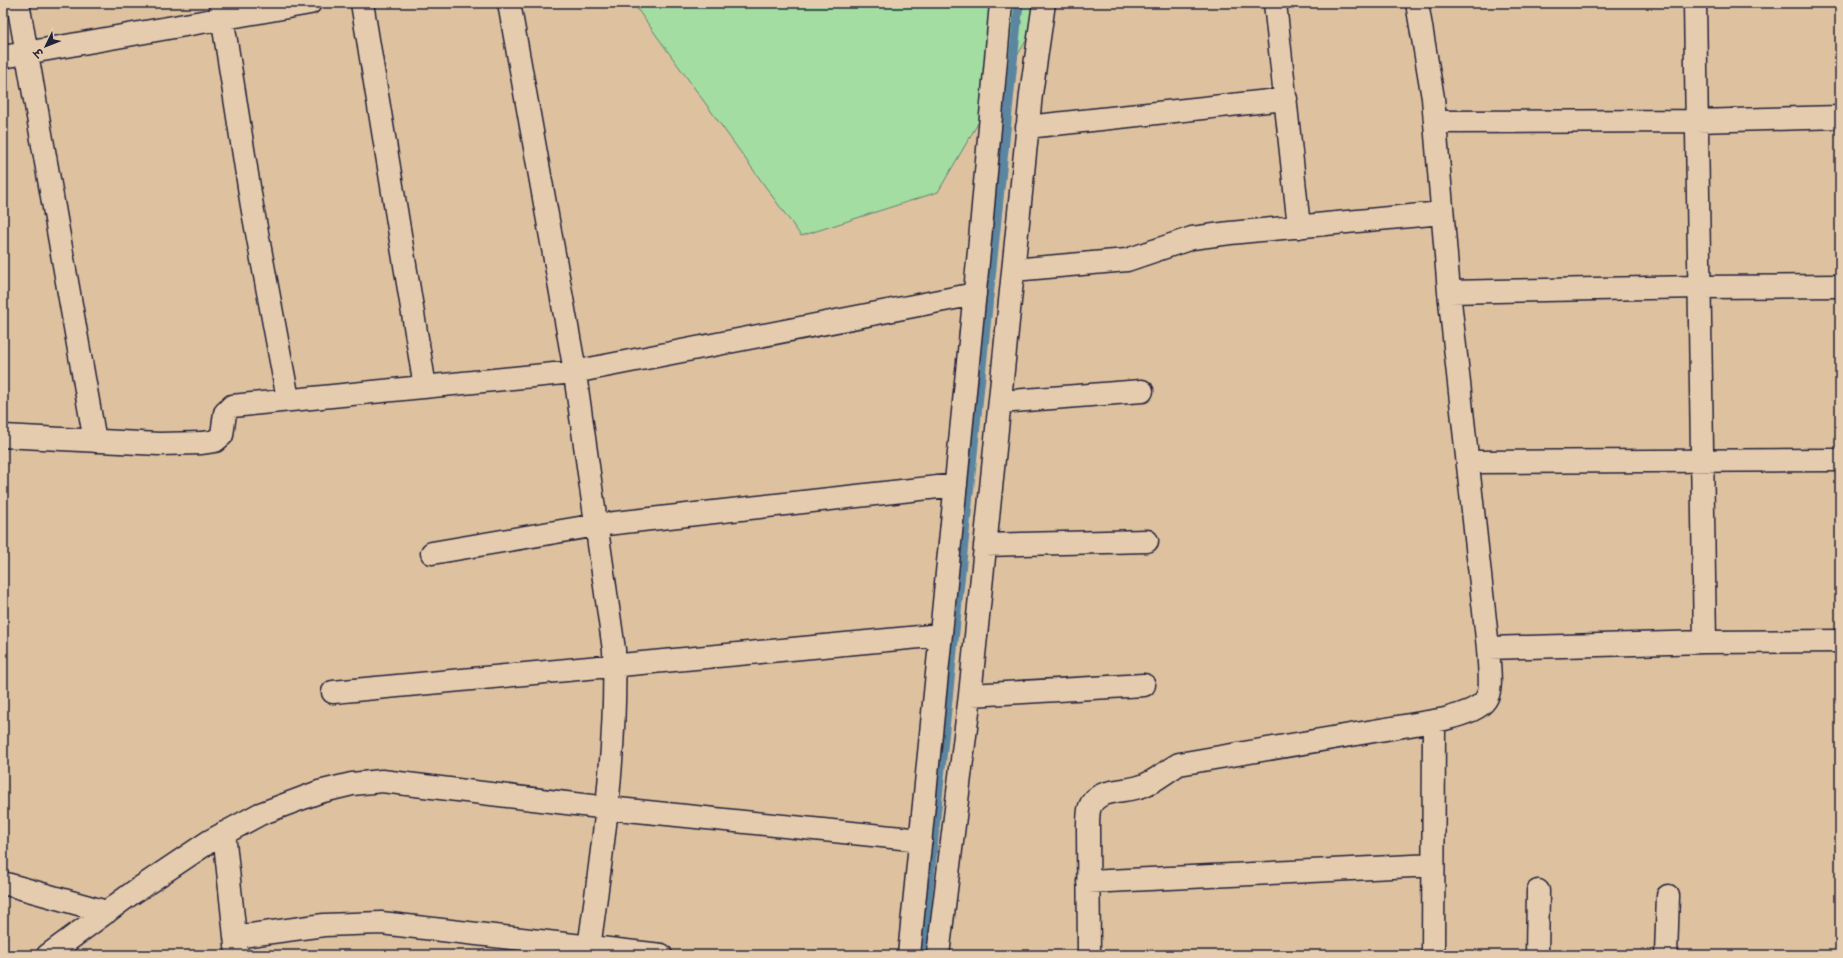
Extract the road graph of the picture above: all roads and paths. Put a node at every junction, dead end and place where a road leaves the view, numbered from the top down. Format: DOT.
graph roads {
  1 [pos="18,3"];
  2 [pos="310,3"];
  3 [pos="362,3"];
  4 [pos="509,3"];
  5 [pos="1001,3"];
  6 [pos="1044,3"];
  7 [pos="1276,3"];
  8 [pos="1417,3"];
  9 [pos="1695,3"];
  10 [pos="222,10"];
  11 [pos="28,54"];
  12 [pos="3,57"];
  13 [pos="1286,99"];
  14 [pos="1840,117"];
  15 [pos="1697,120"];
  16 [pos="1435,122"];
  17 [pos="1027,128"];
  18 [pos="1442,213"];
  19 [pos="1299,226"];
  20 [pos="1013,270"];
  21 [pos="1840,286"];
  22 [pos="1700,287"];
  23 [pos="1449,292"];
  24 [pos="975,294"];
  25 [pos="574,372"];
  26 [pos="425,387"];
  27 [pos="1142,391"];
  28 [pos="288,400"];
  29 [pos="1000,402"];
  30 [pos="3,436"];
  31 [pos="95,441"];
  32 [pos="1840,460"];
  33 [pos="1468,462"];
  34 [pos="1702,462"];
  35 [pos="956,485"];
  36 [pos="597,525"];
  37 [pos="1147,542"];
  38 [pos="985,545"];
  39 [pos="432,553"];
  40 [pos="942,635"];
  41 [pos="1840,641"];
  42 [pos="1705,642"];
  43 [pos="1488,648"];
  44 [pos="615,667"];
  45 [pos="1144,685"];
  46 [pos="334,692"];
  47 [pos="970,695"];
  48 [pos="1434,721"];
  49 [pos="608,808"];
  50 [pos="224,833"];
  51 [pos="921,840"];
  52 [pos="1433,865"];
  53 [pos="1088,882"];
  54 [pos="3,883"];
  55 [pos="1538,891"];
  56 [pos="1668,896"];
  57 [pos="107,912"];
  58 [pos="236,946"];
  59 [pos="74,947"];
  60 [pos="589,950"];
  61 [pos="48,955"];
  62 [pos="661,955"];
  63 [pos="909,955"];
  64 [pos="938,955"];
  65 [pos="1089,955"];
  66 [pos="1433,955"];
  67 [pos="1537,955"];
  68 [pos="1666,955"];
  1 -- 11 [label="street"];
  2 -- 10 [label="street"];
  3 -- 26 [label="street"];
  4 -- 25 [label="street"];
  5 -- 24 [label="street"];
  6 -- 17 [label="street"];
  7 -- 13 [label="street"];
  8 -- 16 [label="street"];
  9 -- 15 [label="street"];
  10 -- 11 [label="street"];
  10 -- 28 [label="street"];
  11 -- 12 [label="street"];
  11 -- 31 [label="street"];
  13 -- 17 [label="street"];
  13 -- 19 [label="street"];
  14 -- 15 [label="street"];
  15 -- 16 [label="street"];
  15 -- 22 [label="street"];
  16 -- 18 [label="street"];
  17 -- 20 [label="street"];
  18 -- 19 [label="street"];
  18 -- 23 [label="street"];
  19 -- 20 [label="street"];
  20 -- 29 [label="street"];
  21 -- 22 [label="street"];
  22 -- 23 [label="street"];
  22 -- 34 [label="street"];
  23 -- 33 [label="street"];
  24 -- 25 [label="street"];
  24 -- 35 [label="street"];
  25 -- 26 [label="street"];
  25 -- 36 [label="street"];
  26 -- 28 [label="street"];
  27 -- 29 [label="street"];
  28 -- 31 [label="street"];
  29 -- 38 [label="street"];
  30 -- 31 [label="street"];
  32 -- 34 [label="street"];
  33 -- 34 [label="street"];
  33 -- 43 [label="street"];
  34 -- 42 [label="street"];
  35 -- 36 [label="street"];
  35 -- 40 [label="street"];
  36 -- 39 [label="street"];
  36 -- 44 [label="street"];
  37 -- 38 [label="street"];
  38 -- 47 [label="street"];
  40 -- 44 [label="street"];
  40 -- 51 [label="street"];
  41 -- 42 [label="street"];
  42 -- 43 [label="street"];
  43 -- 48 [label="street"];
  44 -- 46 [label="street"];
  44 -- 49 [label="street"];
  45 -- 47 [label="street"];
  47 -- 64 [label="street"];
  48 -- 52 [label="street"];
  48 -- 53 [label="street"];
  49 -- 50 [label="street"];
  49 -- 51 [label="street"];
  49 -- 60 [label="street"];
  50 -- 57 [label="street"];
  50 -- 58 [label="street"];
  51 -- 63 [label="street"];
  52 -- 53 [label="street"];
  52 -- 66 [label="street"];
  53 -- 65 [label="street"];
  54 -- 57 [label="street"];
  55 -- 67 [label="street"];
  56 -- 68 [label="street"];
  57 -- 59 [label="street"];
  58 -- 60 [label="street"];
  59 -- 61 [label="street"];
  60 -- 62 [label="street"];
}
